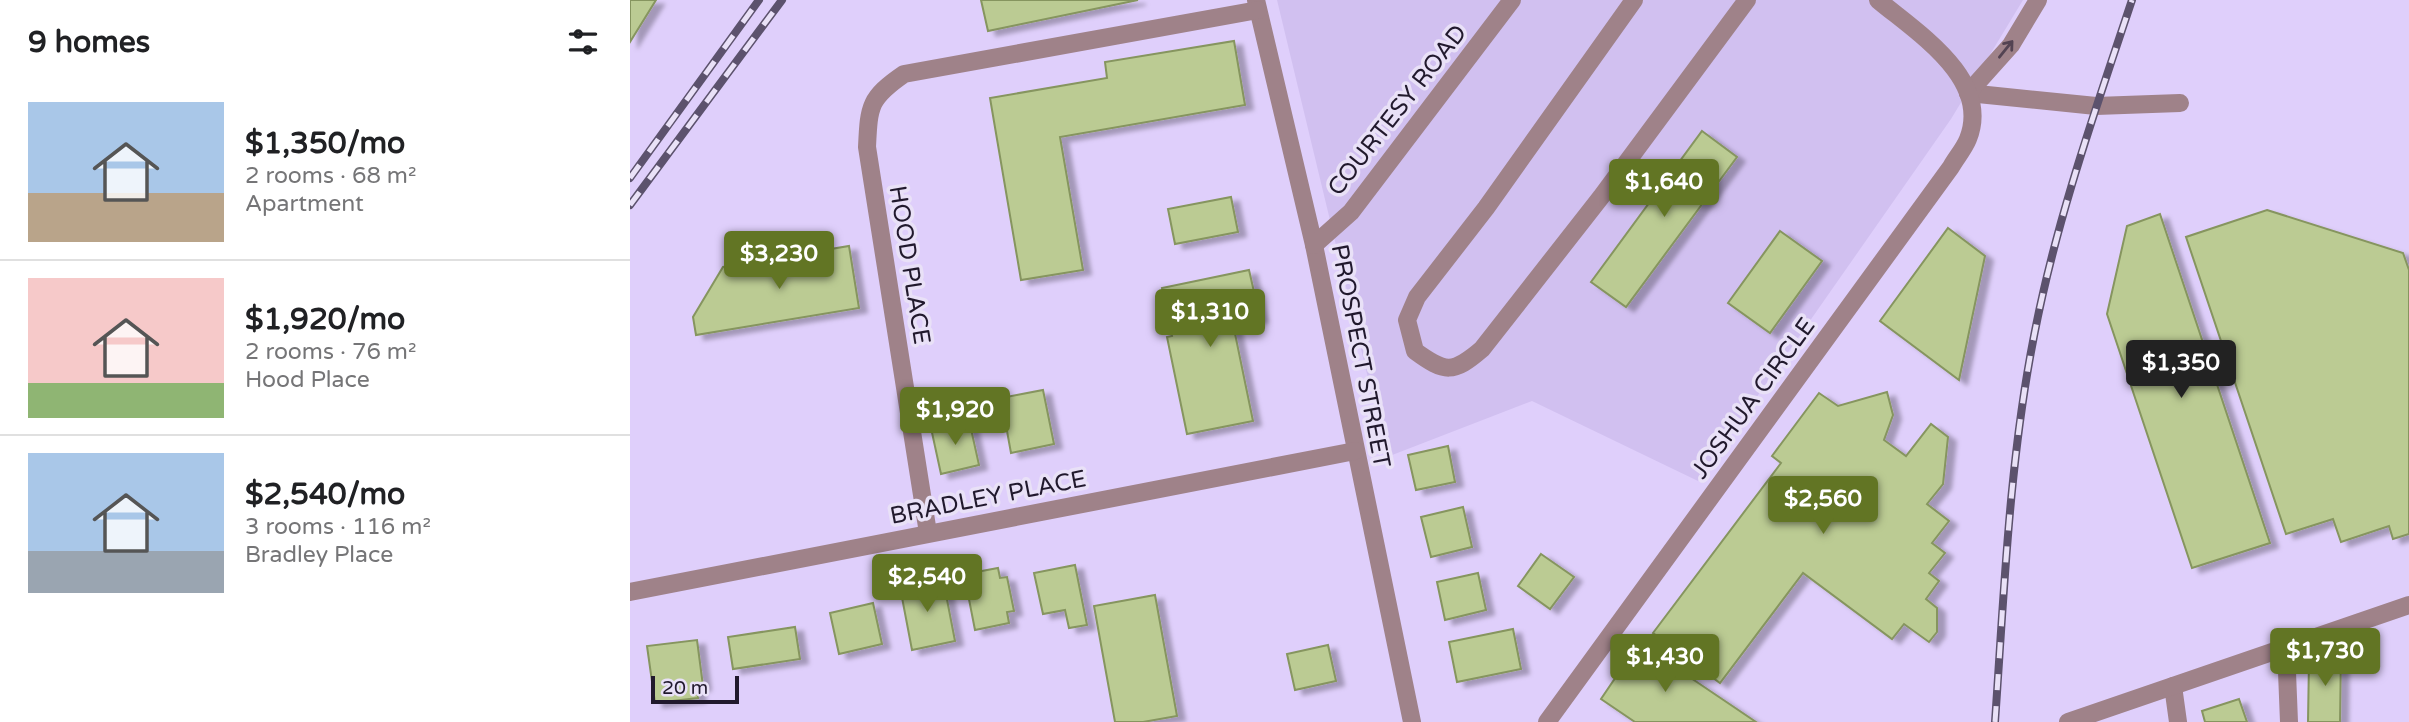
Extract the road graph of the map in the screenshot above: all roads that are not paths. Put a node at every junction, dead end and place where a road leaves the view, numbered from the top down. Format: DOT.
graph roads {
  1 [pos="1634,0"];
  2 [pos="1747,0"];
  3 [pos="1878,0"];
  4 [pos="2038,0"];
  5 [pos="1510,1"];
  6 [pos="1257,5"];
  7 [pos="1968,93"];
  8 [pos="2180,103"];
  9 [pos="1314,245"];
  10 [pos="1355,451"];
  11 [pos="928,533"];
  12 [pos="630,592"];
  13 [pos="2409,605"];
  14 [pos="2286,647"];
  15 [pos="2173,686"];
  16 [pos="1552,720"];
  17 [pos="1412,722"];
  18 [pos="2068,722"];
  19 [pos="2178,722"];
  20 [pos="2289,722"];
  1 -- 2 [label="street"];
  3 -- 7 [label="street, JOSHUA CIRCLE"];
  7 -- 4 [label="street, one-way"];
  5 -- 9 [label="street, COURTESY ROAD"];
  6 -- 9 [label="street, PROSPECT STREET"];
  6 -- 11 [label="street, HOOD PLACE"];
  7 -- 8 [label="street"];
  7 -- 16 [label="street, JOSHUA CIRCLE"];
  9 -- 10 [label="street, PROSPECT STREET"];
  10 -- 11 [label="street, BRADLEY PLACE"];
  10 -- 17 [label="street, PROSPECT STREET"];
  11 -- 12 [label="street, BRADLEY PLACE"];
  13 -- 14 [label="street"];
  14 -- 15 [label="street"];
  14 -- 20 [label="street"];
  15 -- 18 [label="street"];
  15 -- 19 [label="street"];
}
